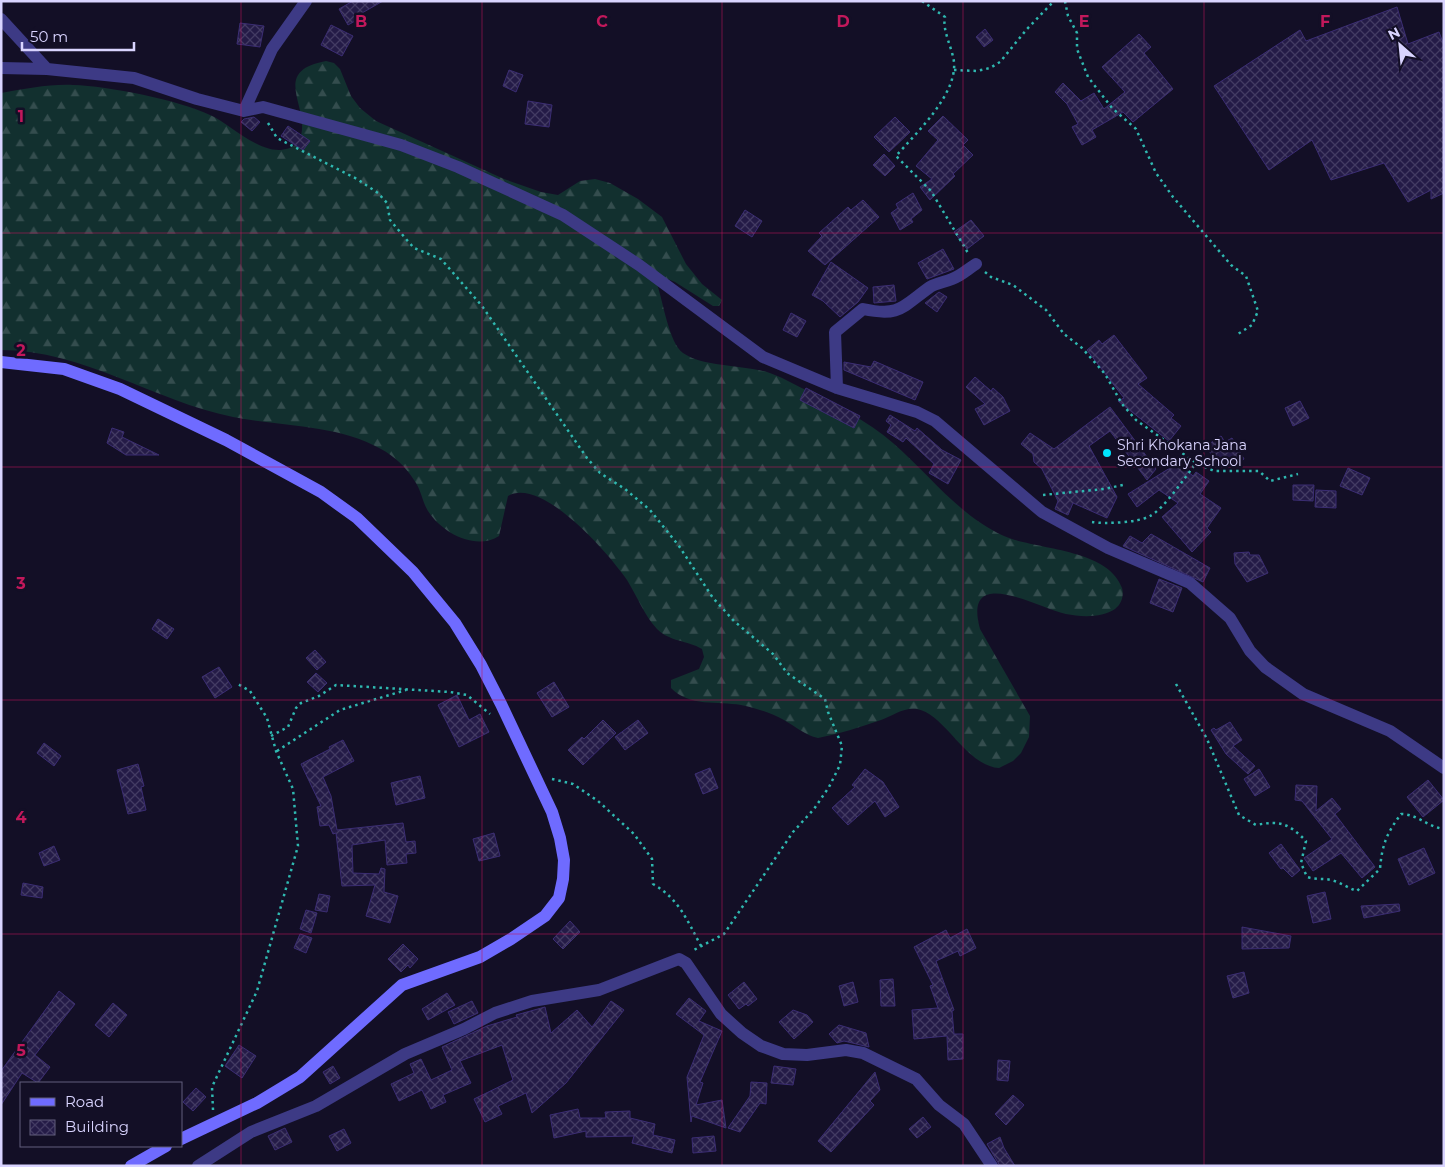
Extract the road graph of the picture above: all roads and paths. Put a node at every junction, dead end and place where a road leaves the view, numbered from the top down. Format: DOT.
graph roads {
  1 [pos="306,1"];
  2 [pos="922,1"];
  3 [pos="1054,1"];
  4 [pos="1065,1"];
  5 [pos="1,19"];
  6 [pos="1,68"];
  7 [pos="47,69"];
  8 [pos="954,70"];
  9 [pos="263,107"];
  10 [pos="244,112"];
  11 [pos="976,264"];
  12 [pos="1238,334"];
  13 [pos="1,362"];
  14 [pos="837,388"];
  15 [pos="1196,463"];
  16 [pos="1298,474"];
  17 [pos="1123,485"];
  18 [pos="1018,492"];
  19 [pos="1088,522"];
  20 [pos="238,684"];
  21 [pos="1176,684"];
  22 [pos="410,689"];
  23 [pos="510,724"];
  24 [pos="271,736"];
  25 [pos="276,751"];
  26 [pos="1444,768"];
  27 [pos="534,774"];
  28 [pos="1444,829"];
  29 [pos="701,946"];
  30 [pos="679,959"];
  31 [pos="213,1124"];
  32 [pos="182,1139"];
  33 [pos="164,1147"];
  34 [pos="131,1166"];
  35 [pos="198,1166"];
  36 [pos="992,1166"];
  1 -- 10 [label="street"];
  2 -- 8 [label="path"];
  3 -- 8 [label="path"];
  4 -- 12 [label="path"];
  5 -- 7 [label="street"];
  6 -- 7 [label="street"];
  7 -- 10 [label="street"];
  8 -- 11 [label="path"];
  9 -- 10 [label="street"];
  9 -- 14 [label="street"];
  9 -- 29 [label="path"];
  11 -- 14 [label="street"];
  11 -- 15 [label="path"];
  13 -- 23 [label="main road"];
  14 -- 18 [label="street"];
  15 -- 16 [label="path"];
  15 -- 19 [label="path"];
  17 -- 18 [label="path"];
  18 -- 26 [label="street"];
  20 -- 24 [label="path"];
  21 -- 28 [label="path"];
  22 -- 23 [label="path"];
  22 -- 24 [label="path"];
  22 -- 25 [label="path"];
  23 -- 27 [label="main road"];
  24 -- 25 [label="path"];
  25 -- 31 [label="path"];
  27 -- 29 [label="path"];
  27 -- 31 [label="main road"];
  29 -- 30 [label="path"];
  30 -- 35 [label="street"];
  30 -- 36 [label="street"];
  31 -- 32 [label="main road"];
  33 -- 34 [label="main road"];
}
